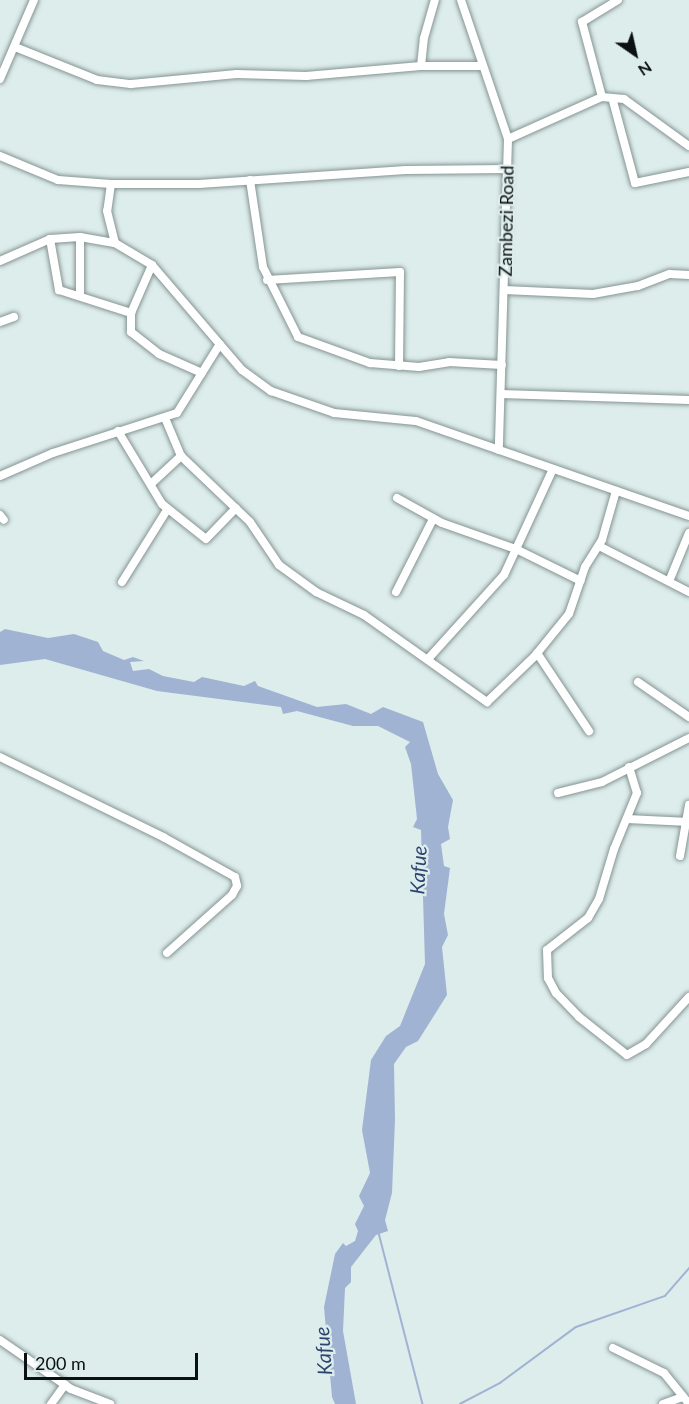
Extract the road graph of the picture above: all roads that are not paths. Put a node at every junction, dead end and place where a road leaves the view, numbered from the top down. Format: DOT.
graph roads {
  1 [pos="34,0"];
  2 [pos="435,0"];
  3 [pos="461,0"];
  4 [pos="618,0"];
  5 [pos="15,46"];
  6 [pos="421,66"];
  7 [pos="482,66"];
  8 [pos="0,79"];
  9 [pos="602,97"];
  10 [pos="613,101"];
  11 [pos="508,139"];
  12 [pos="689,146"];
  13 [pos="0,156"];
  14 [pos="507,169"];
  15 [pos="689,172"];
  16 [pos="250,180"];
  17 [pos="111,184"];
  18 [pos="81,237"];
  19 [pos="50,239"];
  20 [pos="115,243"];
  21 [pos="0,261"];
  22 [pos="152,265"];
  23 [pos="689,275"];
  24 [pos="267,280"];
  25 [pos="504,290"];
  26 [pos="80,294"];
  27 [pos="131,313"];
  28 [pos="14,317"];
  29 [pos="0,322"];
  30 [pos="220,344"];
  31 [pos="502,365"];
  32 [pos="399,366"];
  33 [pos="202,373"];
  34 [pos="501,394"];
  35 [pos="689,400"];
  36 [pos="165,418"];
  37 [pos="118,431"];
  38 [pos="499,450"];
  39 [pos="181,456"];
  40 [pos="553,469"];
  41 [pos="0,476"];
  42 [pos="152,483"];
  43 [pos="616,491"];
  44 [pos="397,498"];
  45 [pos="236,508"];
  46 [pos="167,510"];
  47 [pos="689,516"];
  48 [pos="433,519"];
  49 [pos="689,533"];
  50 [pos="599,546"];
  51 [pos="516,549"];
  52 [pos="670,579"];
  53 [pos="581,581"];
  54 [pos="122,582"];
  55 [pos="396,592"];
  56 [pos="689,592"];
  57 [pos="537,653"];
  58 [pos="428,659"];
  59 [pos="638,682"];
  60 [pos="689,717"];
  61 [pos="589,730"];
  62 [pos="689,738"];
  63 [pos="0,757"];
  64 [pos="629,767"];
  65 [pos="558,793"];
  66 [pos="689,805"];
  67 [pos="627,819"];
  68 [pos="688,820"];
  69 [pos="680,856"];
  70 [pos="167,953"];
  71 [pos="689,997"];
  72 [pos="0,1340"];
  73 [pos="613,1348"];
  74 [pos="65,1385"];
  75 [pos="682,1397"];
  76 [pos="51,1404"];
  77 [pos="110,1404"];
  78 [pos="663,1404"];
  79 [pos="688,1404"];
  1 -- 5 [label="street"];
  2 -- 6 [label="street"];
  3 -- 7 [label="street, Zambezi Road"];
  4 -- 9 [label="street"];
  5 -- 6 [label="street"];
  5 -- 8 [label="street"];
  6 -- 7 [label="street"];
  7 -- 11 [label="street, Zambezi Road"];
  9 -- 10 [label="street"];
  9 -- 11 [label="street"];
  10 -- 12 [label="street"];
  10 -- 15 [label="street"];
  11 -- 14 [label="street, Zambezi Road"];
  13 -- 17 [label="street"];
  14 -- 16 [label="street"];
  14 -- 25 [label="street, Zambezi Road"];
  16 -- 17 [label="street"];
  16 -- 24 [label="street"];
  17 -- 20 [label="street"];
  18 -- 19 [label="street"];
  18 -- 20 [label="street"];
  18 -- 26 [label="street"];
  19 -- 21 [label="street"];
  19 -- 26 [label="street"];
  20 -- 22 [label="street"];
  22 -- 27 [label="street"];
  22 -- 30 [label="street"];
  23 -- 25 [label="street"];
  24 -- 32 [label="street"];
  24 -- 32 [label="street"];
  25 -- 31 [label="street, Zambezi Road"];
  26 -- 27 [label="street"];
  27 -- 33 [label="street"];
  28 -- 29 [label="street"];
  30 -- 33 [label="street"];
  30 -- 38 [label="street"];
  31 -- 32 [label="street"];
  31 -- 34 [label="street, Zambezi Road"];
  33 -- 36 [label="street"];
  34 -- 35 [label="street"];
  34 -- 38 [label="street, Zambezi Road"];
  36 -- 37 [label="street"];
  36 -- 39 [label="street"];
  37 -- 41 [label="street"];
  37 -- 42 [label="street"];
  38 -- 40 [label="street"];
  39 -- 42 [label="street"];
  39 -- 45 [label="street"];
  40 -- 43 [label="street"];
  40 -- 51 [label="street"];
  42 -- 46 [label="street"];
  43 -- 47 [label="street"];
  43 -- 50 [label="street"];
  44 -- 48 [label="street"];
  45 -- 46 [label="street"];
  45 -- 58 [label="street"];
  46 -- 54 [label="street"];
  48 -- 51 [label="street"];
  48 -- 55 [label="street"];
  49 -- 52 [label="street"];
  50 -- 52 [label="street"];
  50 -- 53 [label="street"];
  51 -- 53 [label="street"];
  51 -- 58 [label="street"];
  52 -- 56 [label="street"];
  53 -- 57 [label="street"];
  57 -- 58 [label="street"];
  57 -- 61 [label="street"];
  59 -- 60 [label="street"];
  62 -- 64 [label="street"];
  63 -- 70 [label="street"];
  64 -- 65 [label="street"];
  64 -- 67 [label="street"];
  66 -- 68 [label="street"];
  67 -- 68 [label="street"];
  67 -- 71 [label="street"];
  68 -- 69 [label="street"];
  72 -- 74 [label="street"];
  73 -- 75 [label="street"];
  74 -- 76 [label="street"];
  74 -- 77 [label="street"];
  75 -- 78 [label="street"];
  75 -- 79 [label="street"];
}
